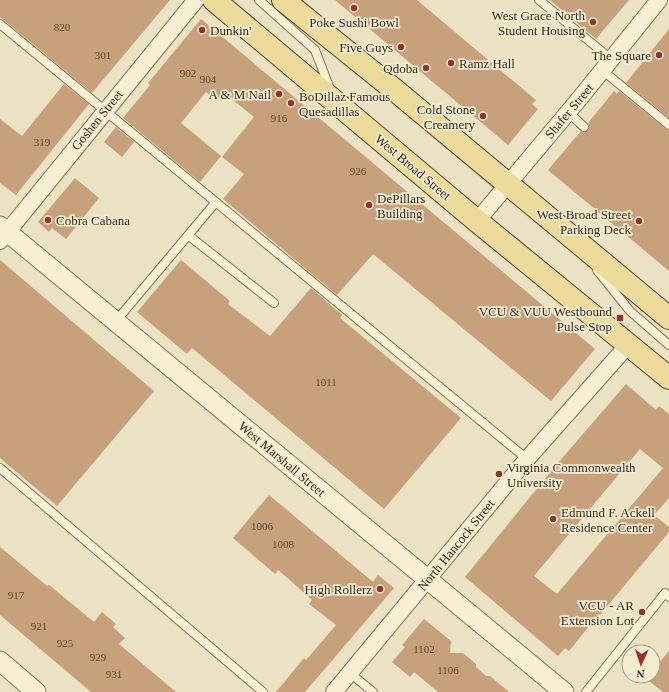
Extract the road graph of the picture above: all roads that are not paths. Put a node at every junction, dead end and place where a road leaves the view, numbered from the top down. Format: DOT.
graph roads {
  1 [pos="196,0"];
  2 [pos="214,0"];
  3 [pos="259,0"];
  4 [pos="283,0"];
  5 [pos="539,0"];
  6 [pos="659,0"];
  7 [pos="0,24"];
  8 [pos="607,64"];
  9 [pos="334,101"];
  10 [pos="105,111"];
  11 [pos="568,112"];
  12 [pos="669,125"];
  13 [pos="584,127"];
  14 [pos="508,184"];
  15 [pos="216,202"];
  16 [pos="477,221"];
  17 [pos="2,233"];
  18 [pos="188,235"];
  19 [pos="572,238"];
  20 [pos="274,303"];
  21 [pos="669,318"];
  22 [pos="116,321"];
  23 [pos="628,345"];
  24 [pos="669,345"];
  25 [pos="669,378"];
  26 [pos="527,459"];
  27 [pos="0,468"];
  28 [pos="428,579"];
  29 [pos="669,597"];
  30 [pos="0,661"];
  31 [pos="350,673"];
  32 [pos="36,692"];
  33 [pos="263,692"];
  34 [pos="334,692"];
  35 [pos="373,692"];
  36 [pos="564,692"];
  37 [pos="586,692"];
  1 -- 10 [label="street, Goshen Street"];
  2 -- 9 [label="main road, West Broad Street"];
  3 -- 9 [label="lane"];
  4 -- 14 [label="main road"];
  5 -- 8 [label="lane"];
  6 -- 8 [label="street, Shafer Street"];
  7 -- 10 [label="lane"];
  8 -- 11 [label="street, Shafer Street"];
  8 -- 12 [label="lane"];
  9 -- 16 [label="main road, West Broad Street"];
  10 -- 15 [label="lane"];
  10 -- 17 [label="street, Goshen Street"];
  11 -- 13 [label="lane"];
  11 -- 14 [label="street, Shafer Street"];
  14 -- 16 [label="street, Shafer Street"];
  14 -- 19 [label="main road"];
  15 -- 18 [label="lane"];
  15 -- 26 [label="lane"];
  16 -- 23 [label="main road, West Broad Street"];
  17 -- 22 [label="street, West Marshall Street"];
  18 -- 20 [label="lane"];
  18 -- 22 [label="lane"];
  19 -- 21 [label="main road"];
  19 -- 24 [label="lane"];
  22 -- 28 [label="street, West Marshall Street"];
  23 -- 25 [label="main road, West Broad Street"];
  23 -- 26 [label="street, North Hancock Street"];
  26 -- 28 [label="street, North Hancock Street"];
  27 -- 33 [label="lane"];
  28 -- 31 [label="street, North Hancock Street"];
  28 -- 36 [label="street, West Marshall Street"];
  29 -- 37 [label="lane"];
  30 -- 32 [label="street"];
  31 -- 34 [label="street, North Hancock Street"];
  31 -- 35 [label="lane"];
}
